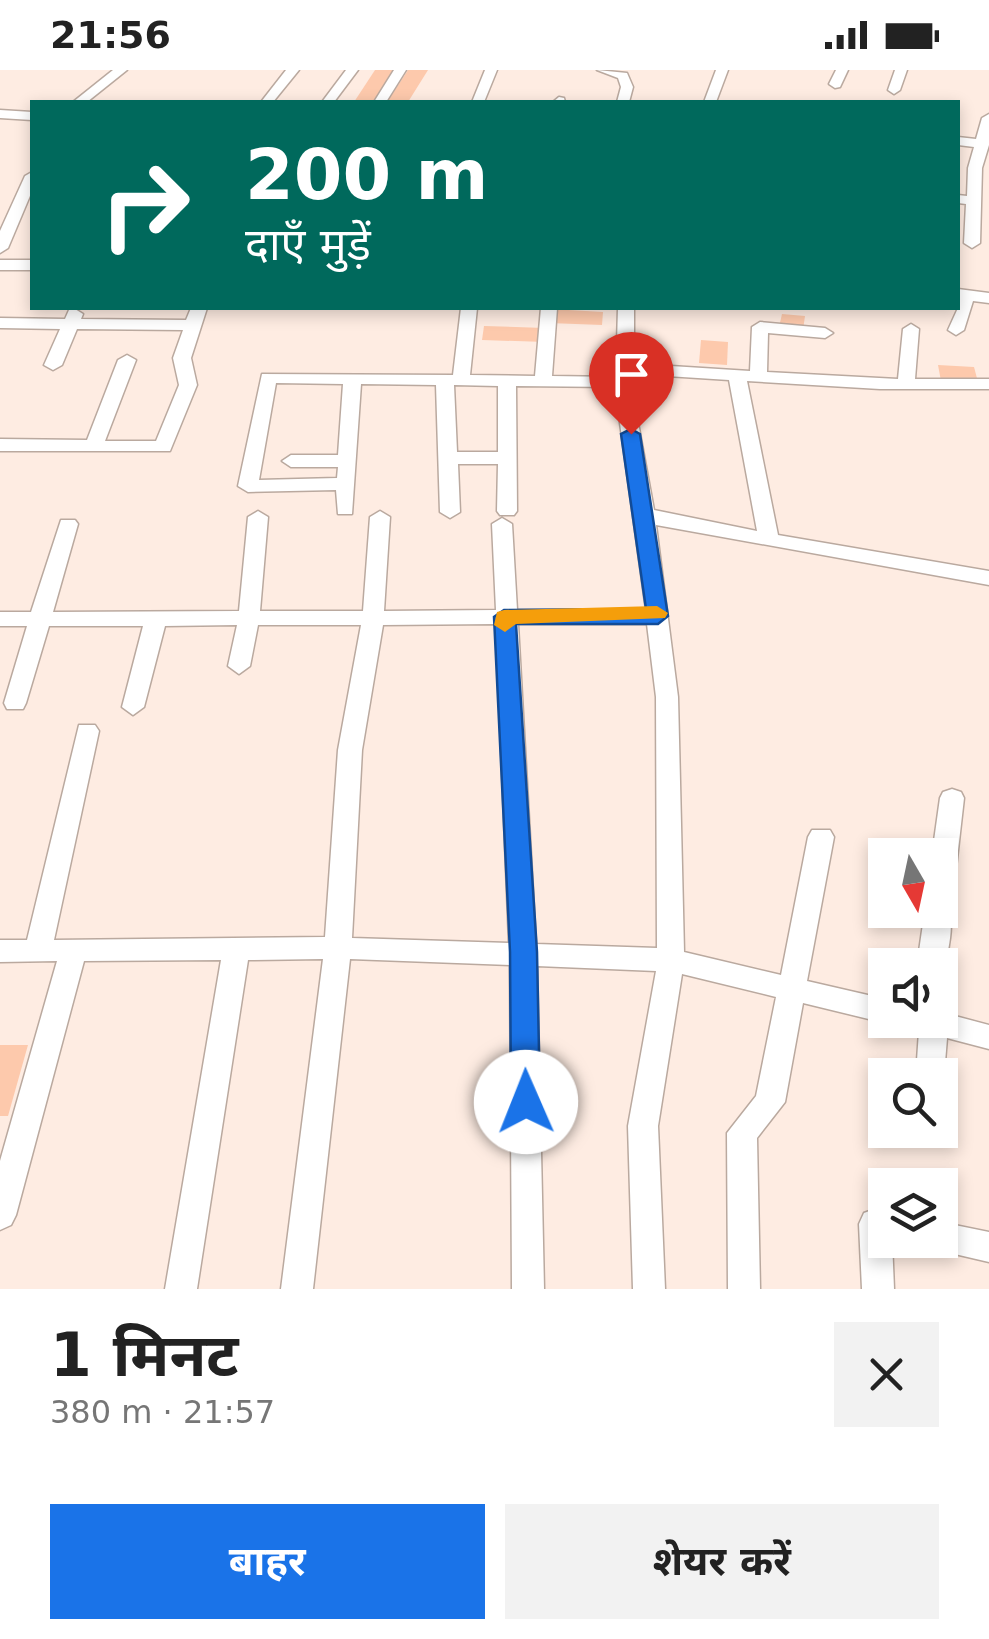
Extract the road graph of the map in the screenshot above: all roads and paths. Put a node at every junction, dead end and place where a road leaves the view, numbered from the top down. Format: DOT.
graph roads {
  1 [pos="121,70"];
  2 [pos="294,70"];
  3 [pos="352,70"];
  4 [pos="400,70"];
  5 [pos="491,70"];
  6 [pos="603,70"];
  7 [pos="722,70"];
  8 [pos="842,70"];
  9 [pos="902,70"];
  10 [pos="625,73"];
  11 [pos="836,84"];
  12 [pos="894,90"];
  13 [pos="82,100"];
  14 [pos="269,100"];
  15 [pos="330,100"];
  16 [pos="381,100"];
  17 [pos="479,100"];
  18 [pos="624,100"];
  19 [pos="711,100"];
  20 [pos="0,114"];
  21 [pos="30,116"];
  22 [pos="989,118"];
  23 [pos="960,142"];
  24 [pos="983,144"];
  25 [pos="960,166"];
  26 [pos="976,168"];
  27 [pos="30,180"];
  28 [pos="974,196"];
  29 [pos="972,242"];
  30 [pos="0,248"];
  31 [pos="0,266"];
  32 [pos="30,266"];
  33 [pos="962,294"];
  34 [pos="989,298"];
  35 [pos="470,310"];
  36 [pos="548,310"];
  37 [pos="626,310"];
  38 [pos="959,310"];
  39 [pos="74,315"];
  40 [pos="196,316"];
  41 [pos="0,323"];
  42 [pos="911,329"];
  43 [pos="956,330"];
  44 [pos="825,333"];
  45 [pos="624,355"];
  46 [pos="127,360"];
  47 [pos="53,366"];
  48 [pos="737,376"];
  49 [pos="758,377"];
  50 [pos="352,379"];
  51 [pos="453,380"];
  52 [pos="507,380"];
  53 [pos="543,381"];
  54 [pos="623,382"];
  55 [pos="906,384"];
  56 [pos="989,384"];
  57 [pos="0,446"];
  58 [pos="94,446"];
  59 [pos="448,458"];
  60 [pos="507,458"];
  61 [pos="291,460"];
  62 [pos="348,460"];
  63 [pos="346,484"];
  64 [pos="345,510"];
  65 [pos="450,512"];
  66 [pos="645,513"];
  67 [pos="380,516"];
  68 [pos="258,517"];
  69 [pos="68,524"];
  70 [pos="769,540"];
  71 [pos="989,578"];
  72 [pos="658,616"];
  73 [pos="504,617"];
  74 [pos="40,618"];
  75 [pos="156,618"];
  76 [pos="249,618"];
  77 [pos="373,618"];
  78 [pos="0,619"];
  79 [pos="238,666"];
  80 [pos="15,703"];
  81 [pos="133,707"];
  82 [pos="87,731"];
  83 [pos="952,798"];
  84 [pos="821,837"];
  85 [pos="947,838"];
  86 [pos="338,948"];
  87 [pos="236,949"];
  88 [pos="74,950"];
  89 [pos="0,951"];
  90 [pos="38,951"];
  91 [pos="523,952"];
  92 [pos="671,960"];
  93 [pos="794,991"];
  94 [pos="868,1007"];
  95 [pos="958,1029"];
  96 [pos="989,1037"];
  97 [pos="0,1216"];
  98 [pos="958,1240"];
  99 [pos="989,1247"];
  100 [pos="877,1258"];
  101 [pos="181,1289"];
  102 [pos="297,1289"];
  103 [pos="528,1289"];
  104 [pos="649,1289"];
  105 [pos="744,1289"];
  106 [pos="878,1289"];
  1 -- 13 [label="street"];
  2 -- 14 [label="street"];
  3 -- 15 [label="street"];
  4 -- 16 [label="street"];
  5 -- 17 [label="street"];
  6 -- 10 [label="street"];
  7 -- 19 [label="street"];
  8 -- 11 [label="street"];
  9 -- 12 [label="street"];
  10 -- 18 [label="street"];
  20 -- 21 [label="street"];
  22 -- 24 [label="street"];
  23 -- 24 [label="street"];
  24 -- 26 [label="street"];
  25 -- 26 [label="street"];
  26 -- 28 [label="street"];
  27 -- 30 [label="street"];
  28 -- 29 [label="street"];
  31 -- 32 [label="street"];
  33 -- 34 [label="street"];
  35 -- 51 [label="street"];
  36 -- 53 [label="street"];
  37 -- 45 [label="street"];
  38 -- 43 [label="street"];
  39 -- 40 [label="street"];
  39 -- 41 [label="street"];
  39 -- 47 [label="street"];
  40 -- 58 [label="street"];
  42 -- 55 [label="street"];
  44 -- 49 [label="street"];
  45 -- 48 [label="street"];
  45 -- 54 [label="street"];
  46 -- 58 [label="street"];
  48 -- 49 [label="street"];
  48 -- 70 [label="street"];
  49 -- 55 [label="street"];
  50 -- 51 [label="street"];
  50 -- 62 [label="street"];
  50 -- 63 [label="street"];
  51 -- 52 [label="street"];
  51 -- 59 [label="street"];
  52 -- 53 [label="street"];
  52 -- 60 [label="street"];
  53 -- 54 [label="street"];
  54 -- 66 [label="street"];
  55 -- 56 [label="street"];
  57 -- 58 [label="street"];
  59 -- 60 [label="street"];
  59 -- 65 [label="street"];
  60 -- 73 [label="street"];
  61 -- 62 [label="street"];
  62 -- 63 [label="street"];
  63 -- 64 [label="street"];
  66 -- 70 [label="street"];
  66 -- 72 [label="street"];
  67 -- 77 [label="street"];
  68 -- 76 [label="street"];
  69 -- 74 [label="street"];
  70 -- 71 [label="street"];
  72 -- 73 [label="street"];
  72 -- 92 [label="street"];
  73 -- 77 [label="street"];
  73 -- 91 [label="street"];
  74 -- 75 [label="street"];
  74 -- 78 [label="street"];
  74 -- 80 [label="street"];
  75 -- 76 [label="street"];
  75 -- 81 [label="street"];
  76 -- 77 [label="street"];
  76 -- 79 [label="street"];
  77 -- 86 [label="street"];
  82 -- 90 [label="street"];
  83 -- 85 [label="street"];
  84 -- 93 [label="street"];
  86 -- 87 [label="street"];
  86 -- 91 [label="street"];
  86 -- 102 [label="street"];
  87 -- 88 [label="street"];
  87 -- 101 [label="street"];
  88 -- 90 [label="street"];
  88 -- 97 [label="street"];
  89 -- 90 [label="street"];
  91 -- 92 [label="street"];
  91 -- 103 [label="street"];
  92 -- 93 [label="street"];
  92 -- 104 [label="street"];
  93 -- 94 [label="street"];
  93 -- 105 [label="street"];
  95 -- 96 [label="street"];
  98 -- 99 [label="street"];
  100 -- 106 [label="street"];
}
